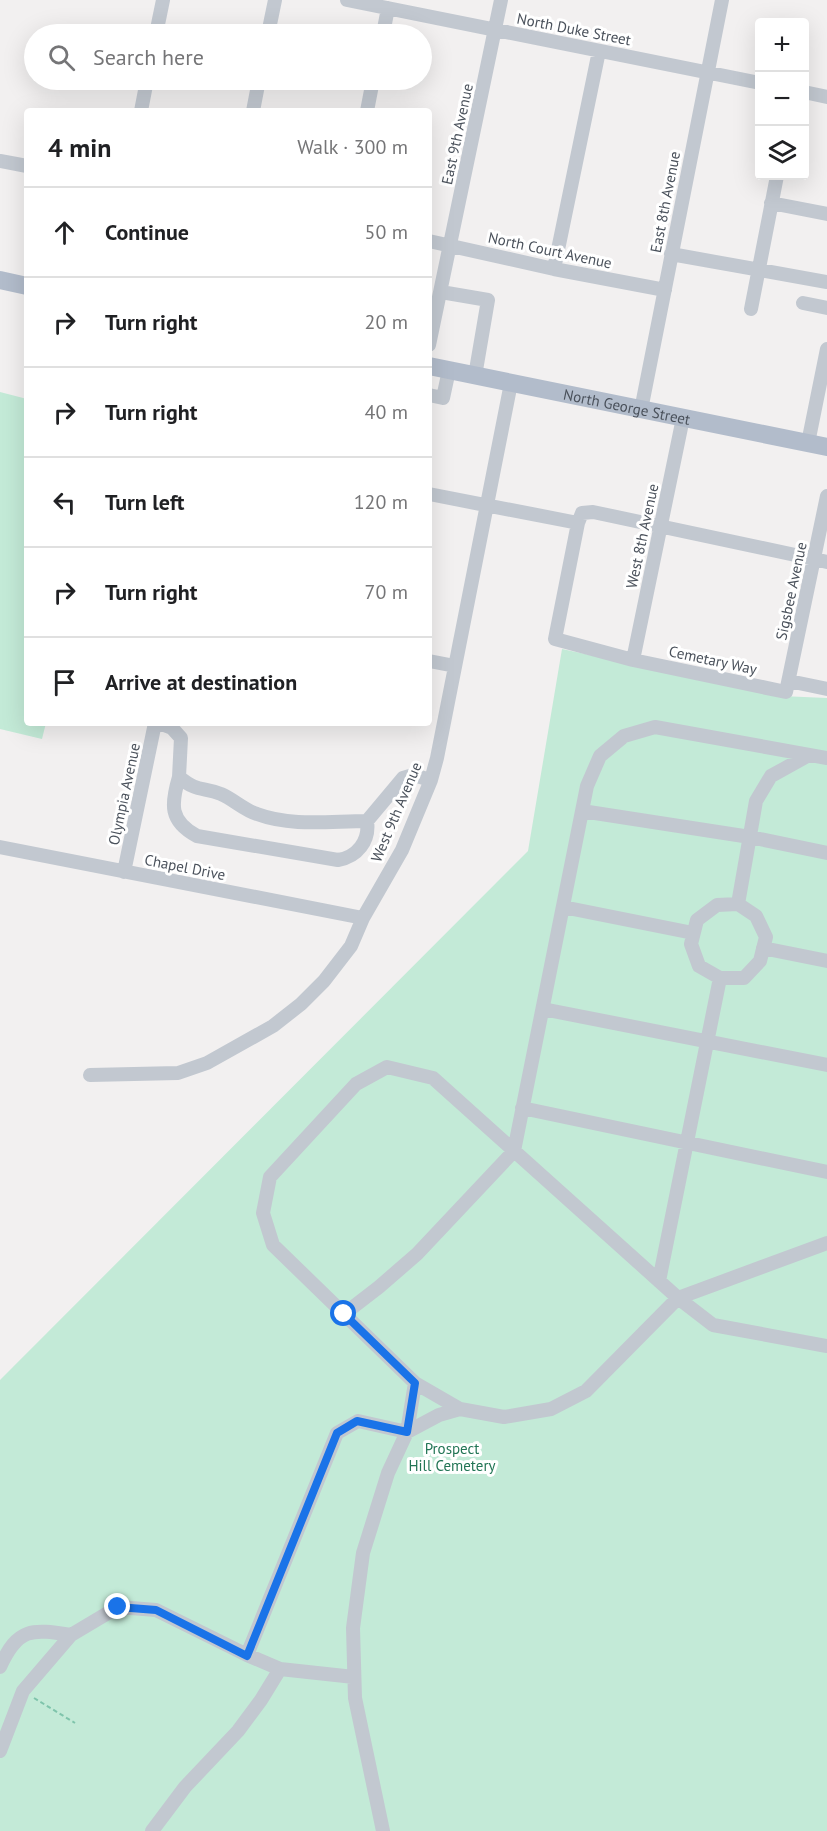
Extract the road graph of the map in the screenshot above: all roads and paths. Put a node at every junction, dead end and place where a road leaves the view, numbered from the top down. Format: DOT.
graph roads {
  1 [pos="164,0"];
  2 [pos="274,0"];
  3 [pos="347,0"];
  4 [pos="501,0"];
  5 [pos="722,0"];
  6 [pos="388,8"];
  7 [pos="158,24"];
  8 [pos="270,24"];
  9 [pos="385,24"];
  10 [pos="495,30"];
  11 [pos="599,51"];
  12 [pos="707,73"];
  13 [pos="755,82"];
  14 [pos="145,90"];
  15 [pos="257,90"];
  16 [pos="371,90"];
  17 [pos="809,93"];
  18 [pos="827,97"];
  19 [pos="142,108"];
  20 [pos="254,108"];
  21 [pos="368,108"];
  22 [pos="0,161"];
  23 [pos="24,165"];
  24 [pos="776,180"];
  25 [pos="771,203"];
  26 [pos="827,214"];
  27 [pos="432,241"];
  28 [pos="451,244"];
  29 [pos="671,254"];
  30 [pos="554,269"];
  31 [pos="758,270"];
  32 [pos="0,280"];
  33 [pos="827,282"];
  34 [pos="24,285"];
  35 [pos="664,290"];
  36 [pos="441,292"];
  37 [pos="803,303"];
  38 [pos="827,308"];
  39 [pos="751,309"];
  40 [pos="432,332"];
  41 [pos="827,349"];
  42 [pos="432,367"];
  43 [pos="449,370"];
  44 [pos="475,376"];
  45 [pos="511,383"];
  46 [pos="432,396"];
  47 [pos="641,410"];
  48 [pos="683,418"];
  49 [pos="808,443"];
  50 [pos="827,447"];
  51 [pos="432,495"];
  52 [pos="827,496"];
  53 [pos="487,505"];
  54 [pos="578,523"];
  55 [pos="660,527"];
  56 [pos="820,560"];
  57 [pos="633,660"];
  58 [pos="432,662"];
  59 [pos="455,666"];
  60 [pos="788,686"];
  61 [pos="827,689"];
  62 [pos="156,726"];
  63 [pos="166,726"];
  64 [pos="809,755"];
  65 [pos="827,758"];
  66 [pos="179,777"];
  67 [pos="431,780"];
  68 [pos="582,811"];
  69 [pos="367,821"];
  70 [pos="750,837"];
  71 [pos="0,847"];
  72 [pos="827,853"];
  73 [pos="124,872"];
  74 [pos="738,904"];
  75 [pos="563,907"];
  76 [pos="363,918"];
  77 [pos="693,933"];
  78 [pos="763,948"];
  79 [pos="827,961"];
  80 [pos="720,978"];
  81 [pos="543,1009"];
  82 [pos="708,1041"];
  83 [pos="827,1065"];
  84 [pos="90,1075"];
  85 [pos="522,1108"];
  86 [pos="687,1143"];
  87 [pos="514,1151"];
  88 [pos="827,1172"];
  89 [pos="827,1243"];
  90 [pos="659,1281"];
  91 [pos="678,1298"];
  92 [pos="344,1314"];
  93 [pos="827,1346"];
  94 [pos="415,1383"];
  95 [pos="460,1409"];
  96 [pos="407,1432"];
  97 [pos="71,1635"];
  98 [pos="247,1656"];
  99 [pos="0,1667"];
  100 [pos="280,1669"];
  101 [pos="354,1677"];
  102 [pos="23,1691"];
  103 [pos="75,1723"];
  104 [pos="0,1751"];
  105 [pos="152,1831"];
  106 [pos="383,1831"];
  1 -- 7 [label="street"];
  2 -- 8 [label="street"];
  3 -- 6 [label="street, North Duke Street"];
  4 -- 10 [label="street, East 9th Avenue"];
  5 -- 12 [label="street, East 8th Avenue"];
  6 -- 9 [label="street"];
  6 -- 10 [label="street, North Duke Street"];
  10 -- 11 [label="street, North Duke Street"];
  10 -- 28 [label="street, East 9th Avenue"];
  11 -- 12 [label="street, North Duke Street"];
  11 -- 30 [label="street"];
  12 -- 13 [label="street, North Duke Street"];
  12 -- 29 [label="street, East 8th Avenue"];
  14 -- 19 [label="street"];
  15 -- 20 [label="street"];
  16 -- 21 [label="street"];
  17 -- 18 [label="street"];
  22 -- 23 [label="street"];
  24 -- 25 [label="street"];
  25 -- 26 [label="street"];
  25 -- 31 [label="street"];
  27 -- 28 [label="street, North Court Avenue"];
  28 -- 30 [label="street, North Court Avenue"];
  28 -- 36 [label="street, East 9th Avenue"];
  29 -- 31 [label="street"];
  29 -- 35 [label="street, East 8th Avenue"];
  30 -- 35 [label="street, North Court Avenue"];
  31 -- 33 [label="street"];
  31 -- 39 [label="street"];
  32 -- 34 [label="main road"];
  35 -- 47 [label="street, East 8th Avenue"];
  36 -- 40 [label="street, East 9th Avenue"];
  36 -- 44 [label="street"];
  37 -- 38 [label="street"];
  41 -- 49 [label="street"];
  42 -- 43 [label="main road, North George Street"];
  43 -- 44 [label="main road, North George Street"];
  43 -- 46 [label="street"];
  44 -- 45 [label="main road, North George Street"];
  45 -- 47 [label="main road, North George Street"];
  45 -- 53 [label="street, West 9th Avenue"];
  47 -- 48 [label="main road, North George Street"];
  48 -- 49 [label="main road, North George Street"];
  48 -- 55 [label="street, West 8th Avenue"];
  49 -- 50 [label="main road, North George Street"];
  51 -- 53 [label="street"];
  52 -- 56 [label="street, Sigsbee Avenue"];
  53 -- 54 [label="street"];
  53 -- 59 [label="street, West 9th Avenue"];
  54 -- 55 [label="street"];
  54 -- 57 [label="street, Cemetary Way"];
  55 -- 56 [label="street"];
  55 -- 57 [label="street, West 8th Avenue"];
  56 -- 60 [label="street, Sigsbee Avenue"];
  57 -- 60 [label="street, Cemetary Way"];
  58 -- 59 [label="street"];
  59 -- 67 [label="street, West 9th Avenue"];
  60 -- 61 [label="street, Cemetary Way"];
  62 -- 73 [label="street, Olympia Avenue"];
  63 -- 66 [label="street"];
  64 -- 65 [label="street"];
  64 -- 68 [label="street"];
  64 -- 70 [label="street"];
  66 -- 69 [label="street"];
  66 -- 69 [label="street"];
  67 -- 69 [label="street"];
  67 -- 76 [label="street, West 9th Avenue"];
  68 -- 70 [label="street"];
  68 -- 75 [label="street"];
  70 -- 72 [label="street"];
  70 -- 74 [label="street"];
  71 -- 73 [label="street, Chapel Drive"];
  73 -- 76 [label="street, Chapel Drive"];
  74 -- 77 [label="street"];
  74 -- 78 [label="street"];
  75 -- 77 [label="street"];
  75 -- 81 [label="street"];
  76 -- 84 [label="street, West 9th Avenue"];
  77 -- 80 [label="street"];
  78 -- 79 [label="street"];
  78 -- 80 [label="street"];
  80 -- 82 [label="street"];
  81 -- 82 [label="street"];
  81 -- 85 [label="street"];
  82 -- 83 [label="street"];
  82 -- 86 [label="street"];
  85 -- 86 [label="street"];
  85 -- 87 [label="street"];
  86 -- 88 [label="street"];
  86 -- 90 [label="street"];
  87 -- 90 [label="street"];
  87 -- 92 [label="street"];
  87 -- 92 [label="street"];
  89 -- 91 [label="street"];
  90 -- 91 [label="street"];
  91 -- 93 [label="street"];
  91 -- 95 [label="street"];
  92 -- 94 [label="street"];
  94 -- 95 [label="street"];
  94 -- 96 [label="street"];
  95 -- 96 [label="street"];
  96 -- 98 [label="street"];
  96 -- 101 [label="street"];
  97 -- 98 [label="street"];
  97 -- 99 [label="street"];
  97 -- 102 [label="street"];
  98 -- 100 [label="street"];
  100 -- 101 [label="street"];
  100 -- 105 [label="street"];
  101 -- 106 [label="street"];
  102 -- 103 [label="path"];
  102 -- 104 [label="street"];
}
